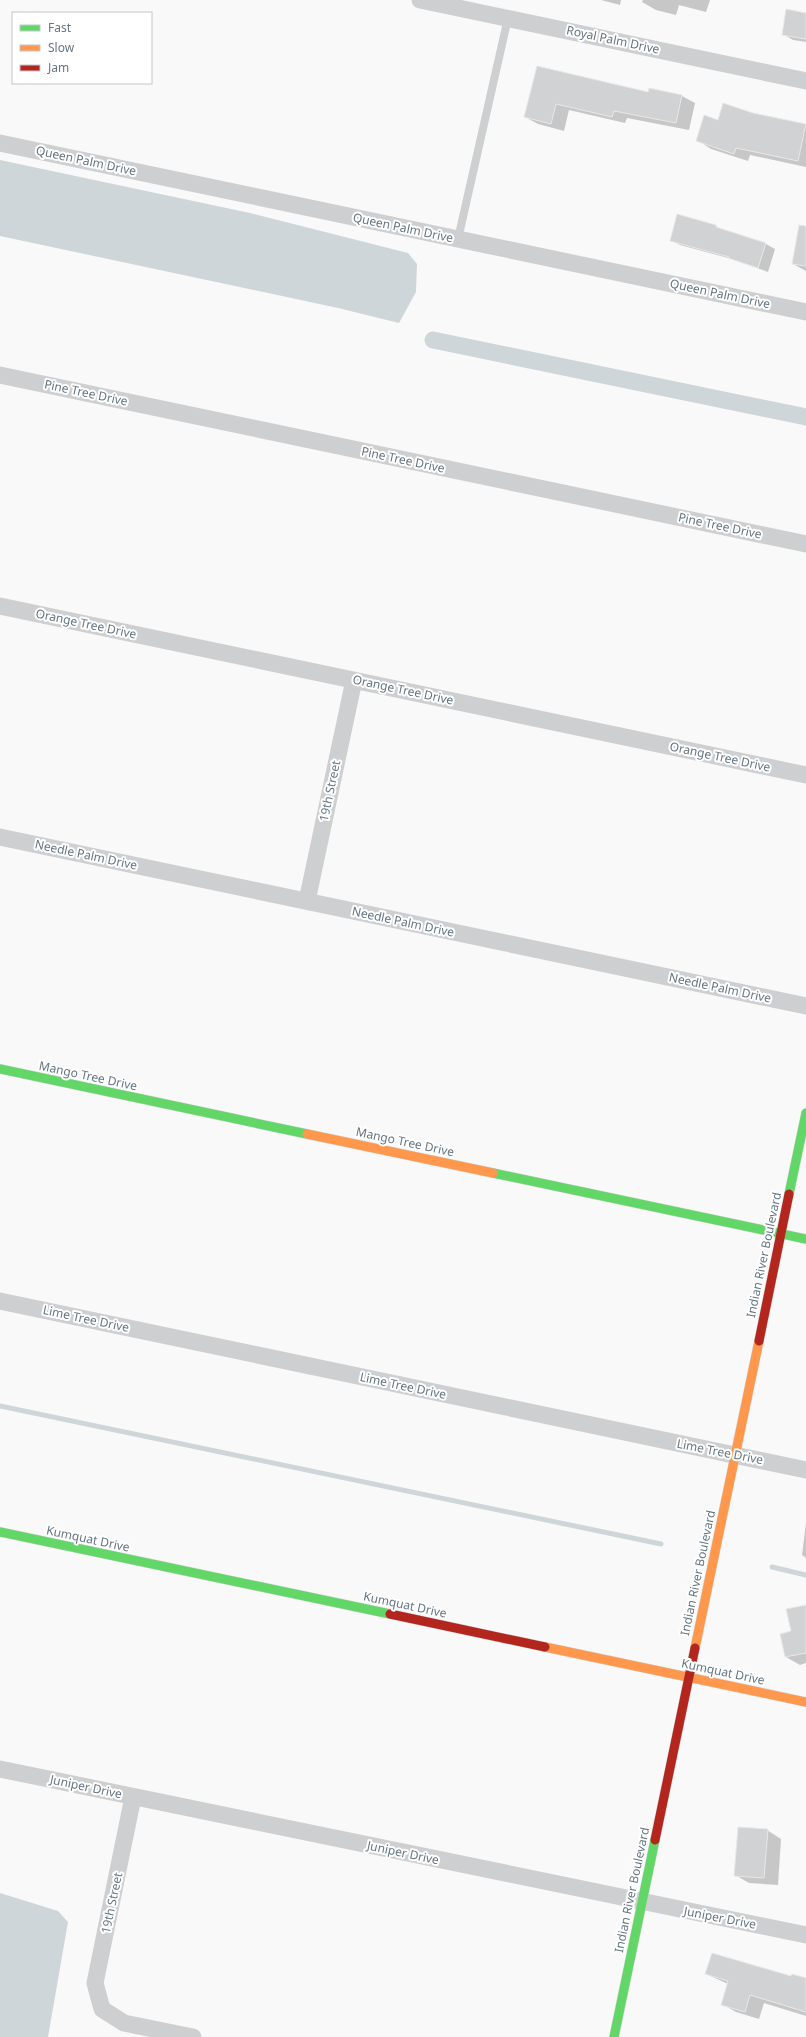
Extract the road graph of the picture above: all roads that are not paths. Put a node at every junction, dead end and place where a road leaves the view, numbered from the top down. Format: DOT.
graph roads {
  1 [pos="420,0"];
  2 [pos="508,18"];
  3 [pos="806,81"];
  4 [pos="0,143"];
  5 [pos="458,239"];
  6 [pos="806,312"];
  7 [pos="0,375"];
  8 [pos="806,544"];
  9 [pos="0,606"];
  10 [pos="354,680"];
  11 [pos="806,775"];
  12 [pos="0,837"];
  13 [pos="307,901"];
  14 [pos="806,1006"];
  15 [pos="0,1069"];
  16 [pos="806,1113"];
  17 [pos="781,1233"];
  18 [pos="806,1239"];
  19 [pos="0,1301"];
  20 [pos="735,1456"];
  21 [pos="806,1470"];
  22 [pos="0,1532"];
  23 [pos="689,1677"];
  24 [pos="806,1702"];
  25 [pos="0,1770"];
  26 [pos="133,1797"];
  27 [pos="642,1902"];
  28 [pos="806,1935"];
  29 [pos="193,2037"];
  30 [pos="614,2037"];
  1 -- 2 [label="street, Royal Palm Drive"];
  2 -- 3 [label="street, Royal Palm Drive"];
  2 -- 5 [label="lane"];
  4 -- 5 [label="street, Queen Palm Drive"];
  5 -- 6 [label="street, Queen Palm Drive"];
  7 -- 8 [label="street, Pine Tree Drive"];
  9 -- 10 [label="street, Orange Tree Drive"];
  10 -- 11 [label="street, Orange Tree Drive"];
  10 -- 13 [label="street, 19th Street"];
  12 -- 13 [label="street, Needle Palm Drive"];
  13 -- 14 [label="street, Needle Palm Drive"];
  15 -- 17 [label="street, Mango Tree Drive"];
  16 -- 17 [label="street, Indian River Boulevard"];
  17 -- 18 [label="street, Mango Tree Drive"];
  17 -- 20 [label="street, Indian River Boulevard"];
  19 -- 20 [label="street, Lime Tree Drive"];
  20 -- 21 [label="street, Lime Tree Drive"];
  20 -- 23 [label="street, Indian River Boulevard"];
  22 -- 23 [label="street, Kumquat Drive"];
  23 -- 24 [label="street, Kumquat Drive"];
  23 -- 27 [label="street, Indian River Boulevard"];
  25 -- 26 [label="street, Juniper Drive"];
  26 -- 27 [label="street, Juniper Drive"];
  26 -- 29 [label="street, 19th Street"];
  27 -- 28 [label="street, Juniper Drive"];
  27 -- 30 [label="street, Indian River Boulevard"];
}
